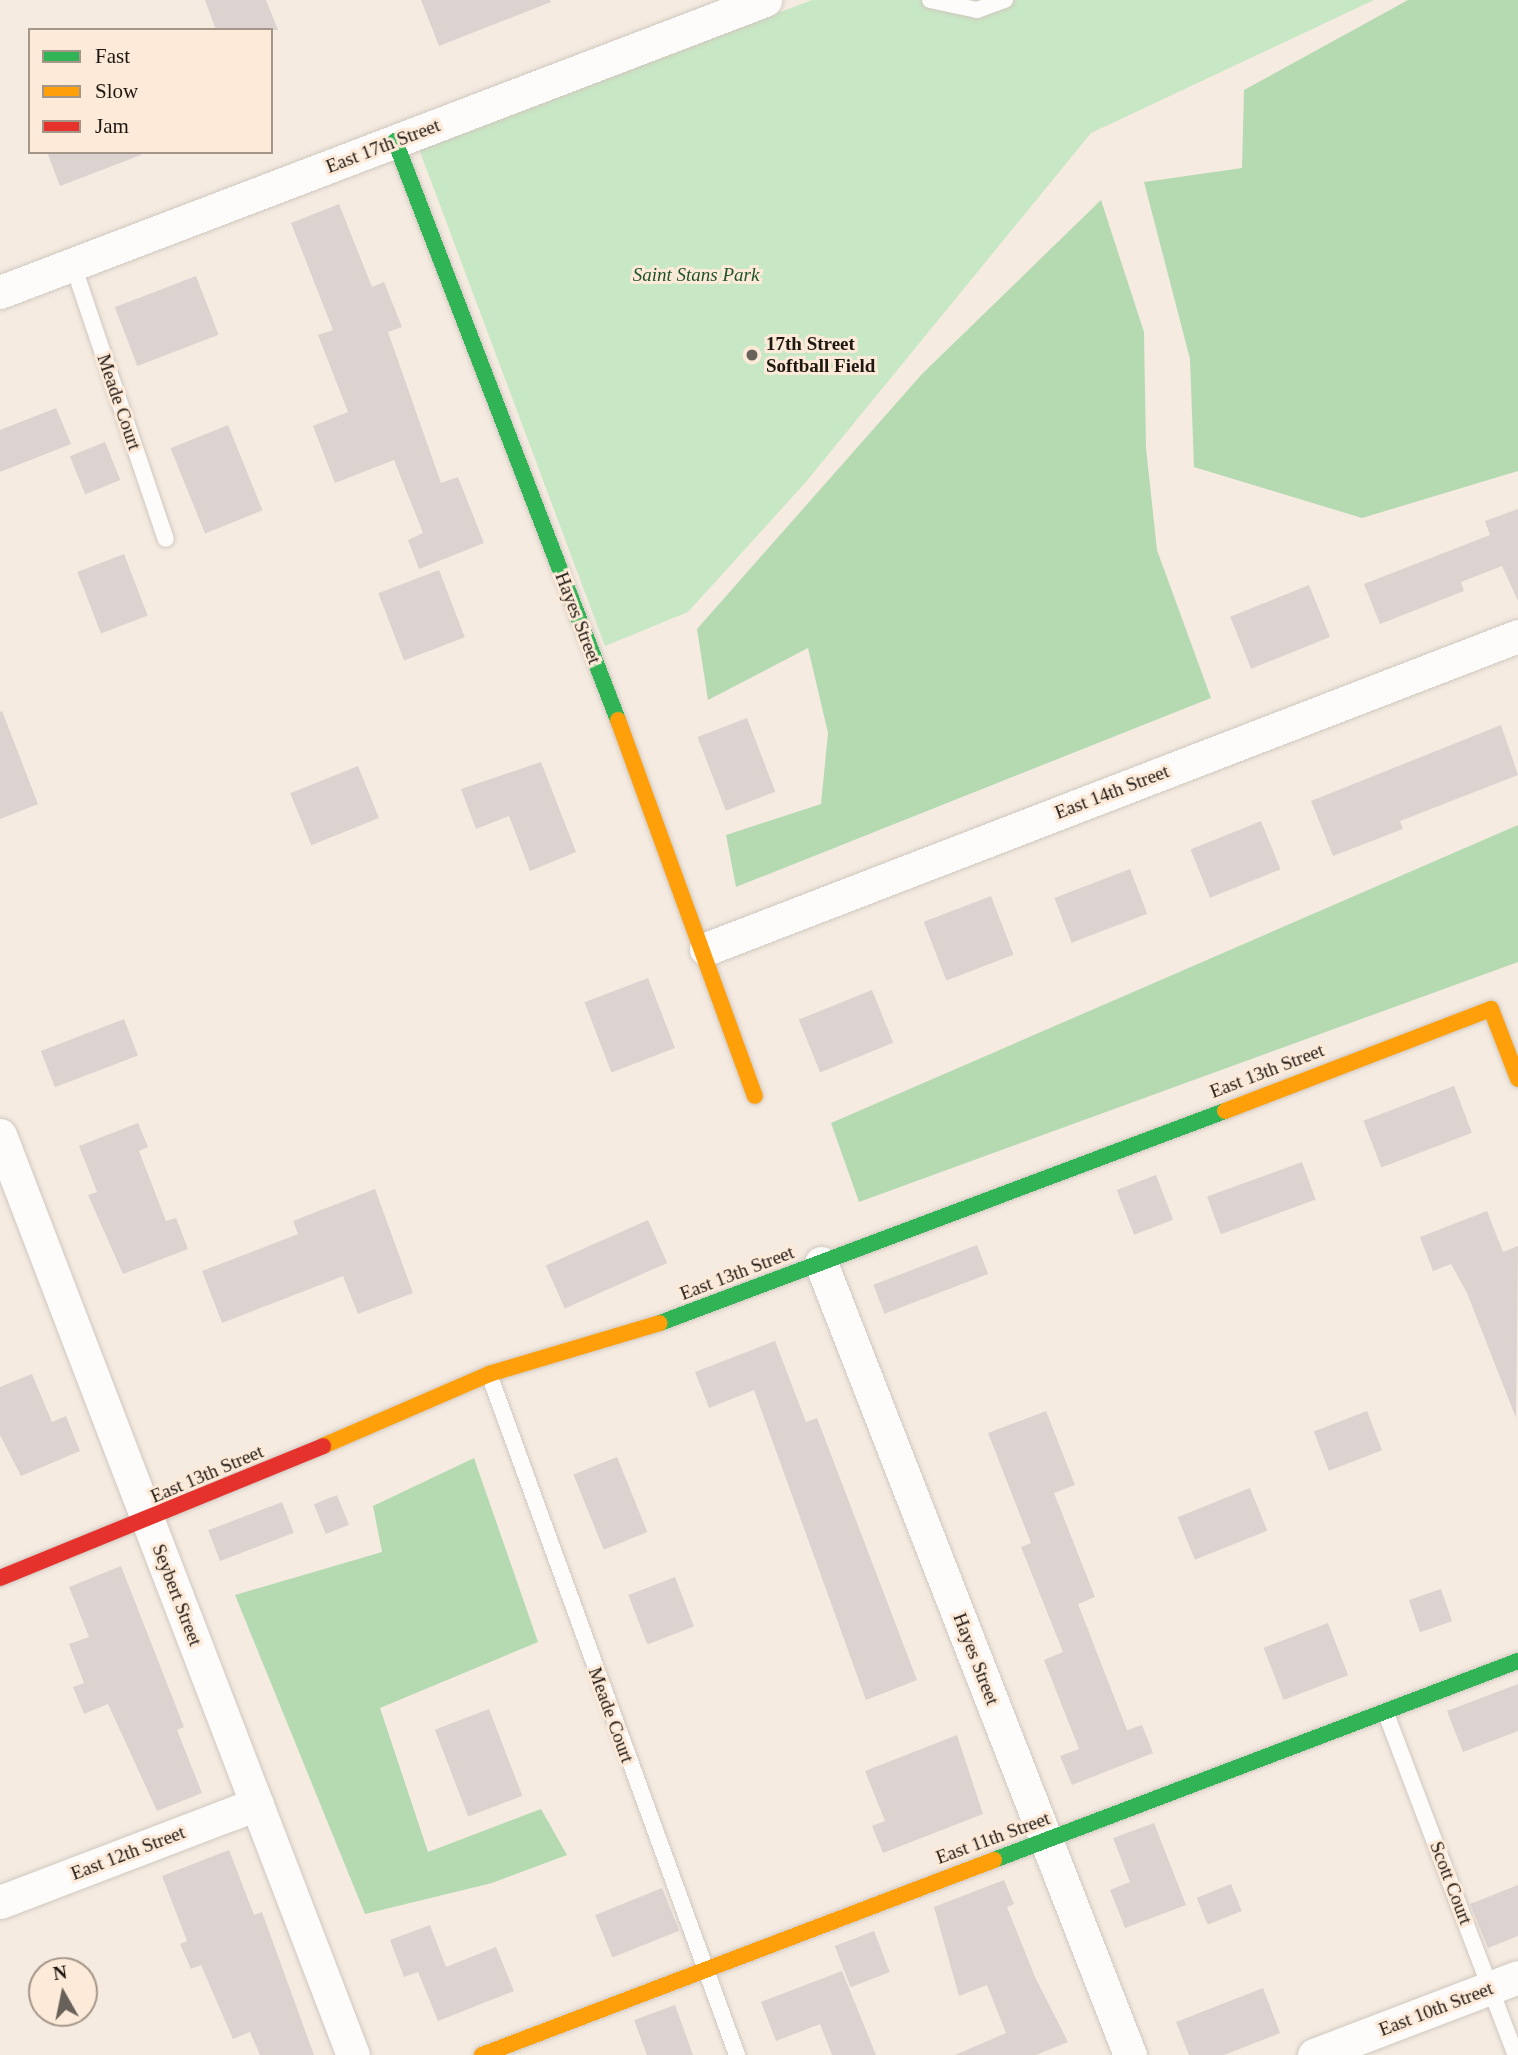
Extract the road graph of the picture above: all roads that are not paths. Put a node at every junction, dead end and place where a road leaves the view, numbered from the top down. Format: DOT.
graph roads {
  1 [pos="765,0"];
  2 [pos="930,0"];
  3 [pos="1005,0"];
  4 [pos="396,141"];
  5 [pos="73,265"];
  6 [pos="0,292"];
  7 [pos="166,539"];
  8 [pos="1518,636"];
  9 [pos="706,949"];
  10 [pos="1518,1079"];
  11 [pos="755,1097"];
  12 [pos="0,1135"];
  13 [pos="821,1263"];
  14 [pos="489,1374"];
  15 [pos="149,1522"];
  16 [pos="0,1578"];
  17 [pos="1518,1661"];
  18 [pos="1385,1712"];
  19 [pos="257,1804"];
  20 [pos="1048,1840"];
  21 [pos="0,1902"];
  22 [pos="702,1968"];
  23 [pos="1504,1982"];
  24 [pos="353,2055"];
  25 [pos="482,2055"];
  26 [pos="737,2055"];
  27 [pos="1130,2055"];
  28 [pos="1314,2055"];
  29 [pos="1516,2055"];
  1 -- 4 [label="street, East 17th Street"];
  2 -- 3 [label="lane"];
  4 -- 5 [label="street, East 17th Street"];
  4 -- 9 [label="street, Hayes Street"];
  5 -- 6 [label="street, East 17th Street"];
  5 -- 7 [label="lane, Meade Court"];
  8 -- 9 [label="street, East 14th Street"];
  9 -- 11 [label="street, Hayes Street"];
  10 -- 13 [label="street, East 13th Street"];
  12 -- 15 [label="street, Seybert Street"];
  13 -- 14 [label="street, East 13th Street"];
  13 -- 20 [label="street, Hayes Street"];
  14 -- 15 [label="street, East 13th Street"];
  14 -- 22 [label="lane, Meade Court"];
  15 -- 16 [label="street, East 13th Street"];
  15 -- 19 [label="street, Seybert Street"];
  17 -- 18 [label="street, East 11th Street"];
  18 -- 20 [label="street, East 11th Street"];
  18 -- 23 [label="lane, Scott Court"];
  19 -- 21 [label="street, East 12th Street"];
  19 -- 24 [label="street, Seybert Street"];
  20 -- 22 [label="street, East 11th Street"];
  20 -- 27 [label="street, Hayes Street"];
  22 -- 25 [label="street, East 11th Street"];
  22 -- 26 [label="lane, Meade Court"];
  23 -- 28 [label="street, East 10th Street"];
  23 -- 29 [label="lane, Scott Court"];
}
